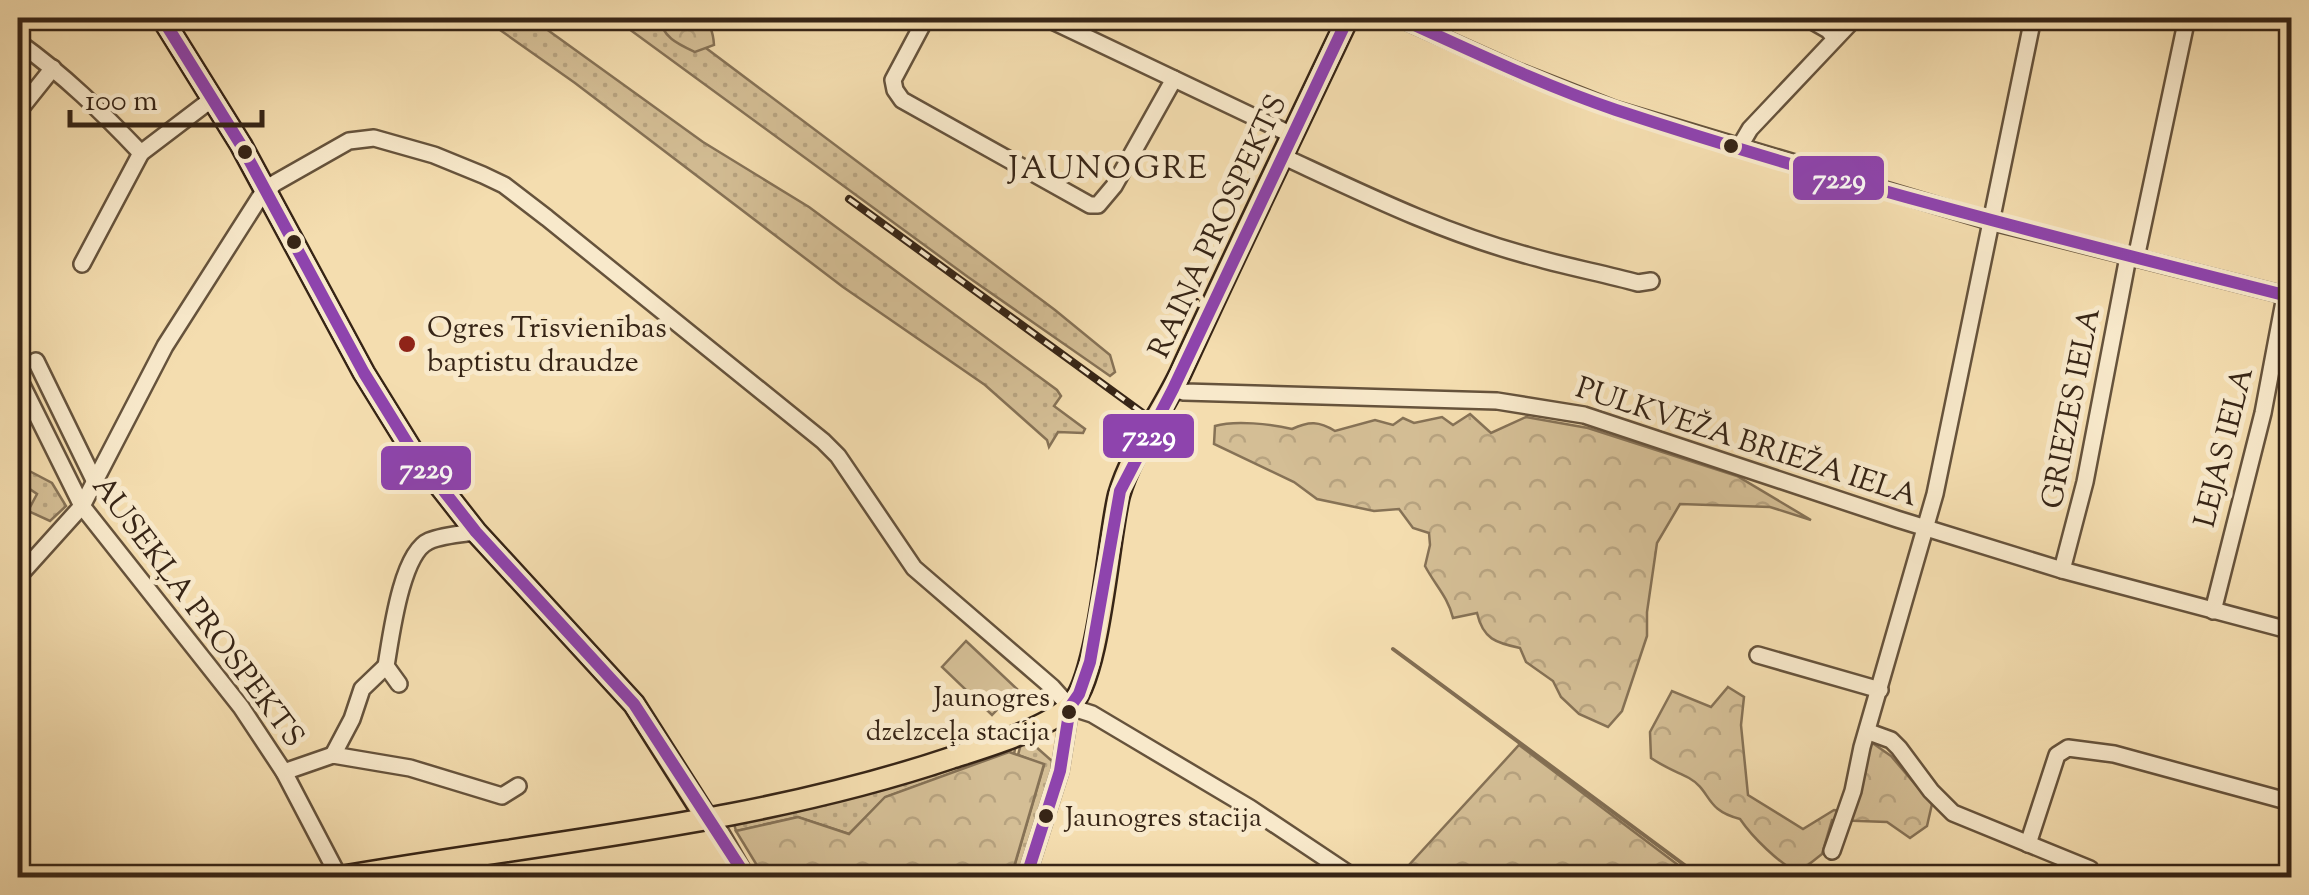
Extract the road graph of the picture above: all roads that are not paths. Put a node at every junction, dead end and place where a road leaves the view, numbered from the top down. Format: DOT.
graph roads {
  1 [pos="162,18"];
  2 [pos="926,18"];
  3 [pos="1046,18"];
  4 [pos="1348,18"];
  5 [pos="1399,18"];
  6 [pos="1807,18"];
  7 [pos="1854,18"];
  8 [pos="2033,18"];
  9 [pos="2187,18"];
  10 [pos="1835,38"];
  11 [pos="18,42"];
  12 [pos="54,68"];
  13 [pos="1174,79"];
  14 [pos="212,99"];
  15 [pos="18,106"];
  16 [pos="1292,135"];
  17 [pos="1740,146"];
  18 [pos="141,153"];
  19 [pos="1282,156"];
  20 [pos="266,190"];
  21 [pos="1989,220"];
  22 [pos="2132,257"];
  23 [pos="82,264"];
  24 [pos="1651,282"];
  25 [pos="2288,296"];
  26 [pos="36,361"];
  27 [pos="18,377"];
  28 [pos="1173,389"];
  29 [pos="94,482"];
  30 [pos="82,506"];
  31 [pos="1926,528"];
  32 [pos="476,532"];
  33 [pos="2062,570"];
  34 [pos="18,576"];
  35 [pos="2213,611"];
  36 [pos="2292,631"];
  37 [pos="1758,655"];
  38 [pos="386,666"];
  39 [pos="399,684"];
  40 [pos="1880,690"];
  41 [pos="1070,707"];
  42 [pos="1869,732"];
  43 [pos="333,756"];
  44 [pos="284,772"];
  45 [pos="518,786"];
  46 [pos="2282,800"];
  47 [pos="707,820"];
  48 [pos="2028,844"];
  49 [pos="1832,851"];
  50 [pos="2090,868"];
  51 [pos="349,876"];
  52 [pos="746,878"];
  53 [pos="1026,878"];
  54 [pos="1356,878"];
  1 -- 14 [label="main road"];
  2 -- 13 [label="street"];
  3 -- 13 [label="street"];
  4 -- 16 [label="main road, RAIŅA PROSPEKTS"];
  5 -- 17 [label="street"];
  6 -- 10 [label="street"];
  7 -- 10 [label="street"];
  8 -- 21 [label="street"];
  9 -- 22 [label="street, GRIEZES IELA"];
  10 -- 17 [label="street"];
  11 -- 12 [label="street"];
  12 -- 15 [label="street"];
  12 -- 18 [label="street"];
  13 -- 16 [label="street"];
  14 -- 18 [label="street"];
  14 -- 20 [label="main road"];
  16 -- 19 [label="main road, RAIŅA PROSPEKTS"];
  17 -- 21 [label="street"];
  18 -- 23 [label="street"];
  19 -- 24 [label="street"];
  19 -- 28 [label="main road, RAIŅA PROSPEKTS"];
  20 -- 29 [label="street"];
  20 -- 32 [label="main road"];
  20 -- 41 [label="street"];
  21 -- 22 [label="street"];
  21 -- 31 [label="street"];
  22 -- 25 [label="street"];
  22 -- 33 [label="street, GRIEZES IELA"];
  25 -- 35 [label="street, LEJAS IELA"];
  26 -- 29 [label="street"];
  27 -- 30 [label="street, AUSEKĻA PROSPEKTS"];
  28 -- 31 [label="street, PULKVEŽA BRIEŽA IELA"];
  28 -- 41 [label="main road, RAIŅA PROSPEKTS"];
  29 -- 30 [label="street"];
  30 -- 34 [label="street"];
  30 -- 44 [label="street, AUSEKĻA PROSPEKTS"];
  31 -- 33 [label="street, PULKVEŽA BRIEŽA IELA"];
  31 -- 40 [label="street"];
  32 -- 38 [label="street"];
  32 -- 47 [label="main road"];
  33 -- 35 [label="street, PULKVEŽA BRIEŽA IELA"];
  35 -- 36 [label="street, PULKVEŽA BRIEŽA IELA"];
  37 -- 40 [label="street"];
  38 -- 39 [label="street"];
  38 -- 43 [label="street"];
  40 -- 42 [label="street"];
  41 -- 47 [label="main road"];
  41 -- 53 [label="street"];
  41 -- 54 [label="street"];
  42 -- 48 [label="street"];
  42 -- 49 [label="street"];
  43 -- 44 [label="street"];
  43 -- 45 [label="street"];
  44 -- 51 [label="street, AUSEKĻA PROSPEKTS"];
  46 -- 48 [label="street"];
  47 -- 51 [label="main road"];
  47 -- 52 [label="street"];
  48 -- 50 [label="street"];
}
